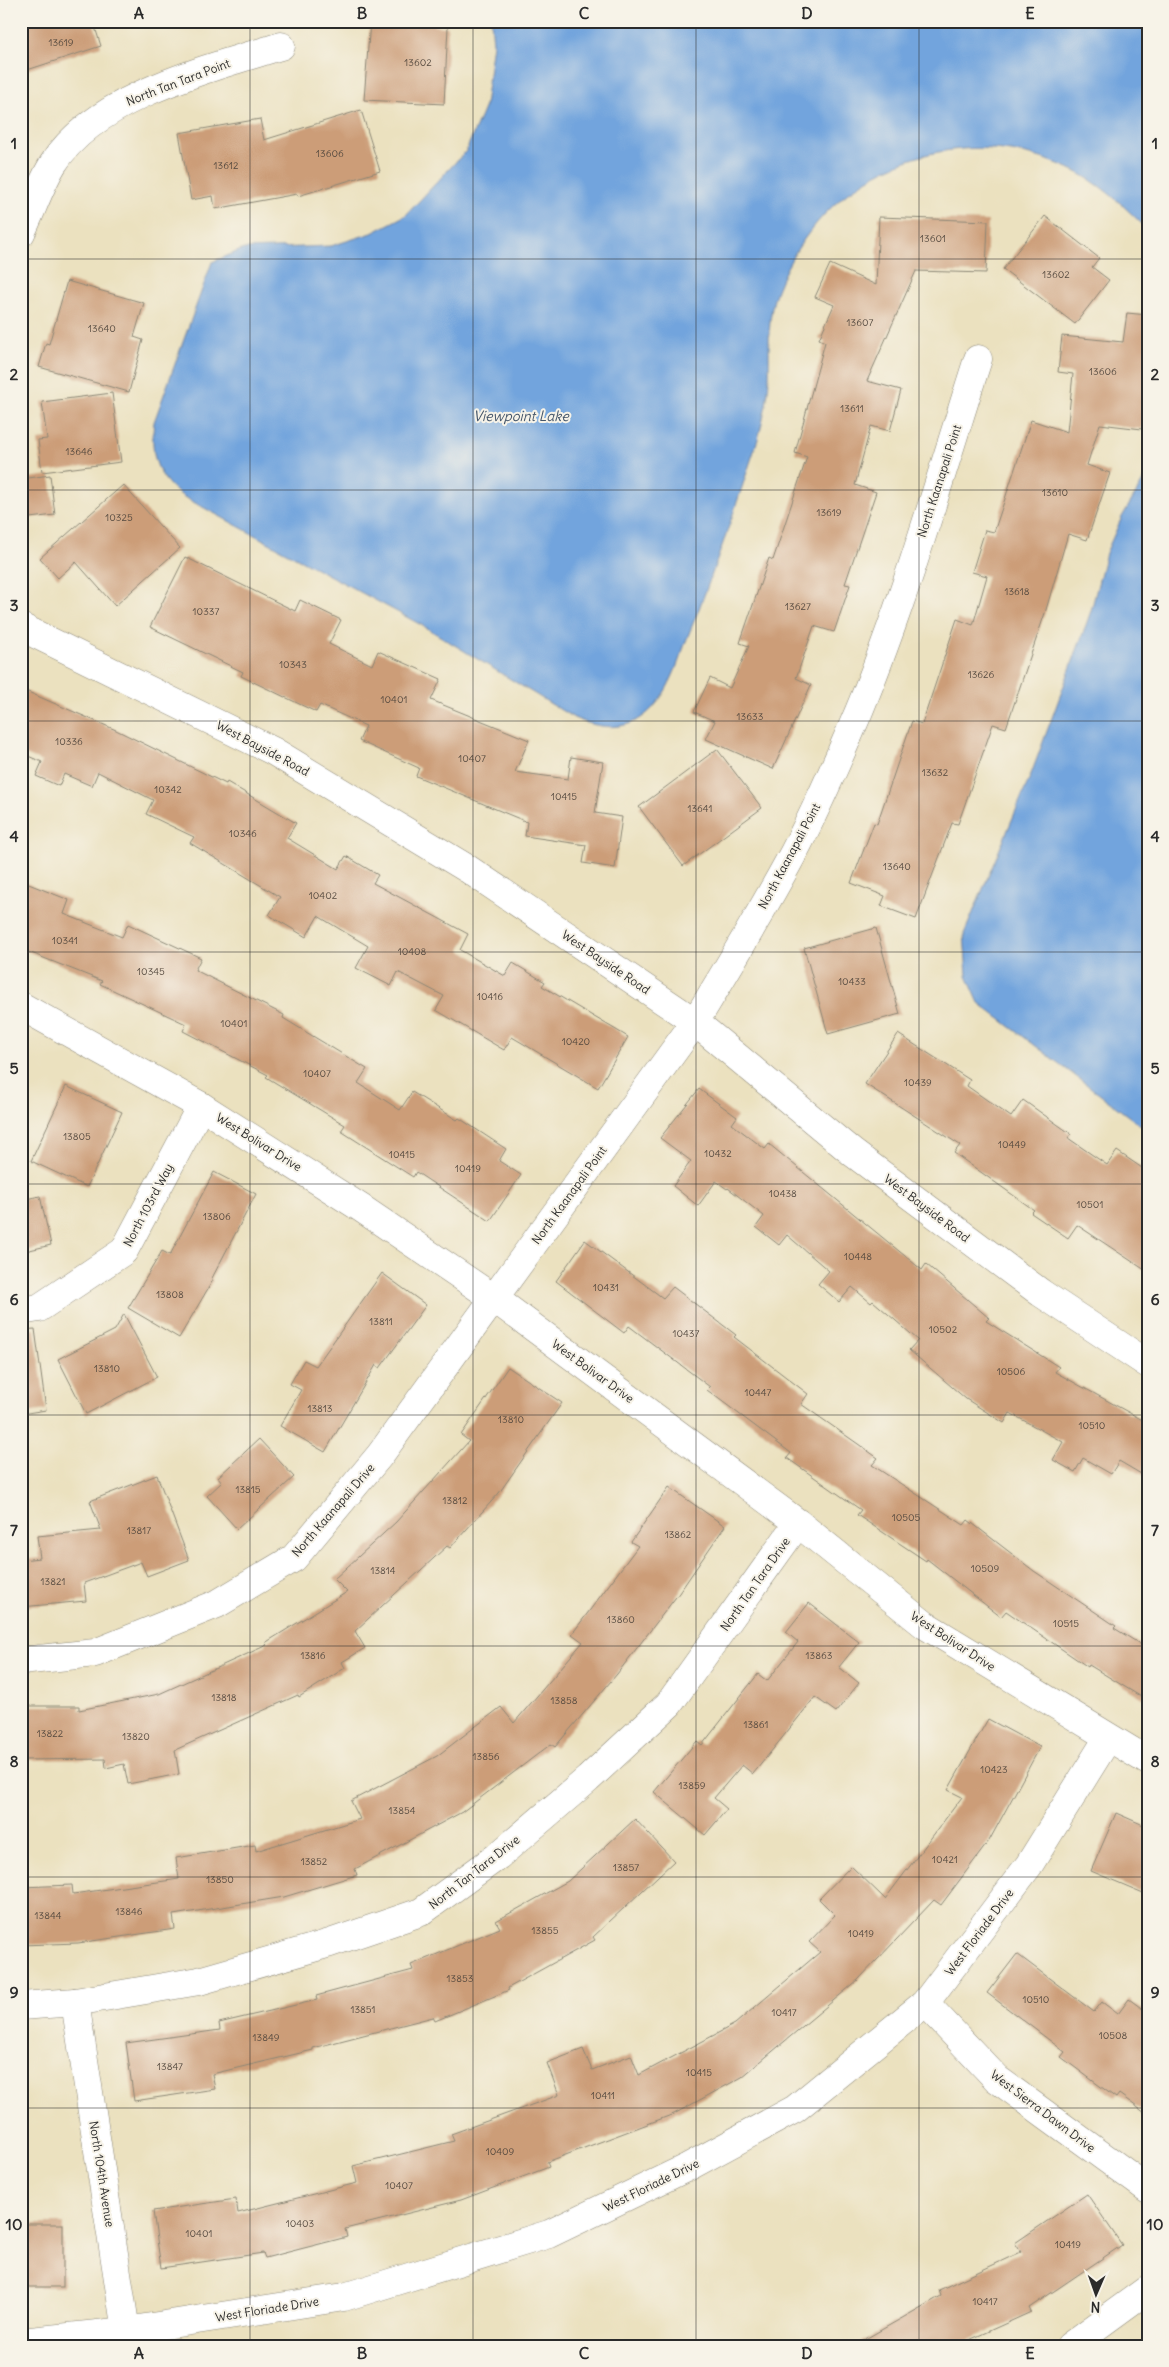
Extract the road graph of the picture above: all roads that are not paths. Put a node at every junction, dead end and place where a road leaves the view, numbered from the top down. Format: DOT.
graph roads {
  1 [pos="281,46"];
  2 [pos="21,233"];
  3 [pos="978,359"];
  4 [pos="21,627"];
  5 [pos="21,1006"];
  6 [pos="695,1022"];
  7 [pos="201,1106"];
  8 [pos="494,1299"];
  9 [pos="21,1311"];
  10 [pos="1148,1364"];
  11 [pos="798,1523"];
  12 [pos="21,1661"];
  13 [pos="1108,1738"];
  14 [pos="1148,1761"];
  15 [pos="75,2002"];
  16 [pos="925,2003"];
  17 [pos="21,2006"];
  18 [pos="1148,2189"];
  19 [pos="1148,2289"];
  20 [pos="128,2338"];
  21 [pos="21,2342"];
  22 [pos="1070,2346"];
  1 -- 2 [label="street, North Tan Tara Point"];
  3 -- 6 [label="street, North Kaanapali Point"];
  4 -- 6 [label="street, West Bayside Road"];
  5 -- 7 [label="street, West Bolivar Drive"];
  6 -- 8 [label="street, North Kaanapali Point"];
  6 -- 10 [label="street, West Bayside Road"];
  7 -- 8 [label="street, West Bolivar Drive"];
  7 -- 9 [label="street, North 103rd Way"];
  8 -- 11 [label="street, West Bolivar Drive"];
  8 -- 12 [label="street, North Kaanapali Drive"];
  11 -- 13 [label="street, West Bolivar Drive"];
  11 -- 15 [label="street, North Tan Tara Drive"];
  13 -- 14 [label="street, West Bolivar Drive"];
  13 -- 16 [label="street, West Floriade Drive"];
  15 -- 17 [label="street, North Tan Tara Drive"];
  15 -- 20 [label="street, North 104th Avenue"];
  16 -- 18 [label="street, West Sierra Dawn Drive"];
  16 -- 20 [label="street, West Floriade Drive"];
  19 -- 22 [label="street"];
  20 -- 21 [label="street, West Floriade Drive"];
}
